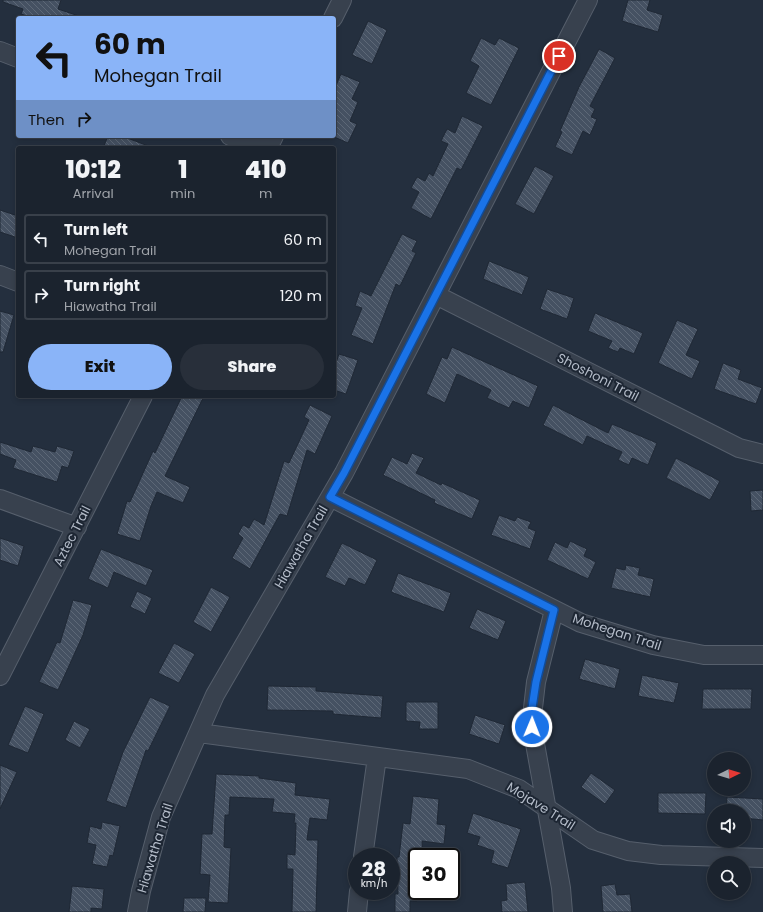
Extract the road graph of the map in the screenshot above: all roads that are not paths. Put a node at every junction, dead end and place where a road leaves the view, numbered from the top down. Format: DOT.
graph roads {
  1 [pos="342,0"];
  2 [pos="588,0"];
  3 [pos="334,16"];
  4 [pos="0,51"];
  5 [pos="16,57"];
  6 [pos="236,138"];
  7 [pos="258,146"];
  8 [pos="0,275"];
  9 [pos="16,281"];
  10 [pos="436,295"];
  11 [pos="142,398"];
  12 [pos="763,454"];
  13 [pos="330,497"];
  14 [pos="0,498"];
  15 [pos="77,527"];
  16 [pos="554,610"];
  17 [pos="763,655"];
  18 [pos="0,676"];
  19 [pos="199,733"];
  20 [pos="376,757"];
  21 [pos="546,808"];
  22 [pos="364,848"];
  23 [pos="763,858"];
  24 [pos="358,900"];
  25 [pos="137,912"];
  26 [pos="357,912"];
  27 [pos="563,912"];
  1 -- 3 [label="street"];
  2 -- 10 [label="street, Hiawatha Trail"];
  4 -- 5 [label="street"];
  6 -- 7 [label="street"];
  8 -- 9 [label="street"];
  10 -- 12 [label="street, Shoshoni Trail"];
  10 -- 13 [label="street, Hiawatha Trail"];
  11 -- 15 [label="street, Aztec Trail"];
  13 -- 16 [label="street, Mohegan Trail"];
  13 -- 19 [label="street, Hiawatha Trail"];
  14 -- 15 [label="street"];
  15 -- 18 [label="street, Aztec Trail"];
  16 -- 17 [label="street, Mohegan Trail"];
  16 -- 21 [label="street"];
  19 -- 20 [label="street, Mojave Trail"];
  19 -- 25 [label="street, Hiawatha Trail"];
  20 -- 21 [label="street, Mojave Trail"];
  20 -- 22 [label="street"];
  21 -- 23 [label="street, Mojave Trail"];
  21 -- 27 [label="street"];
  24 -- 26 [label="street"];
}
